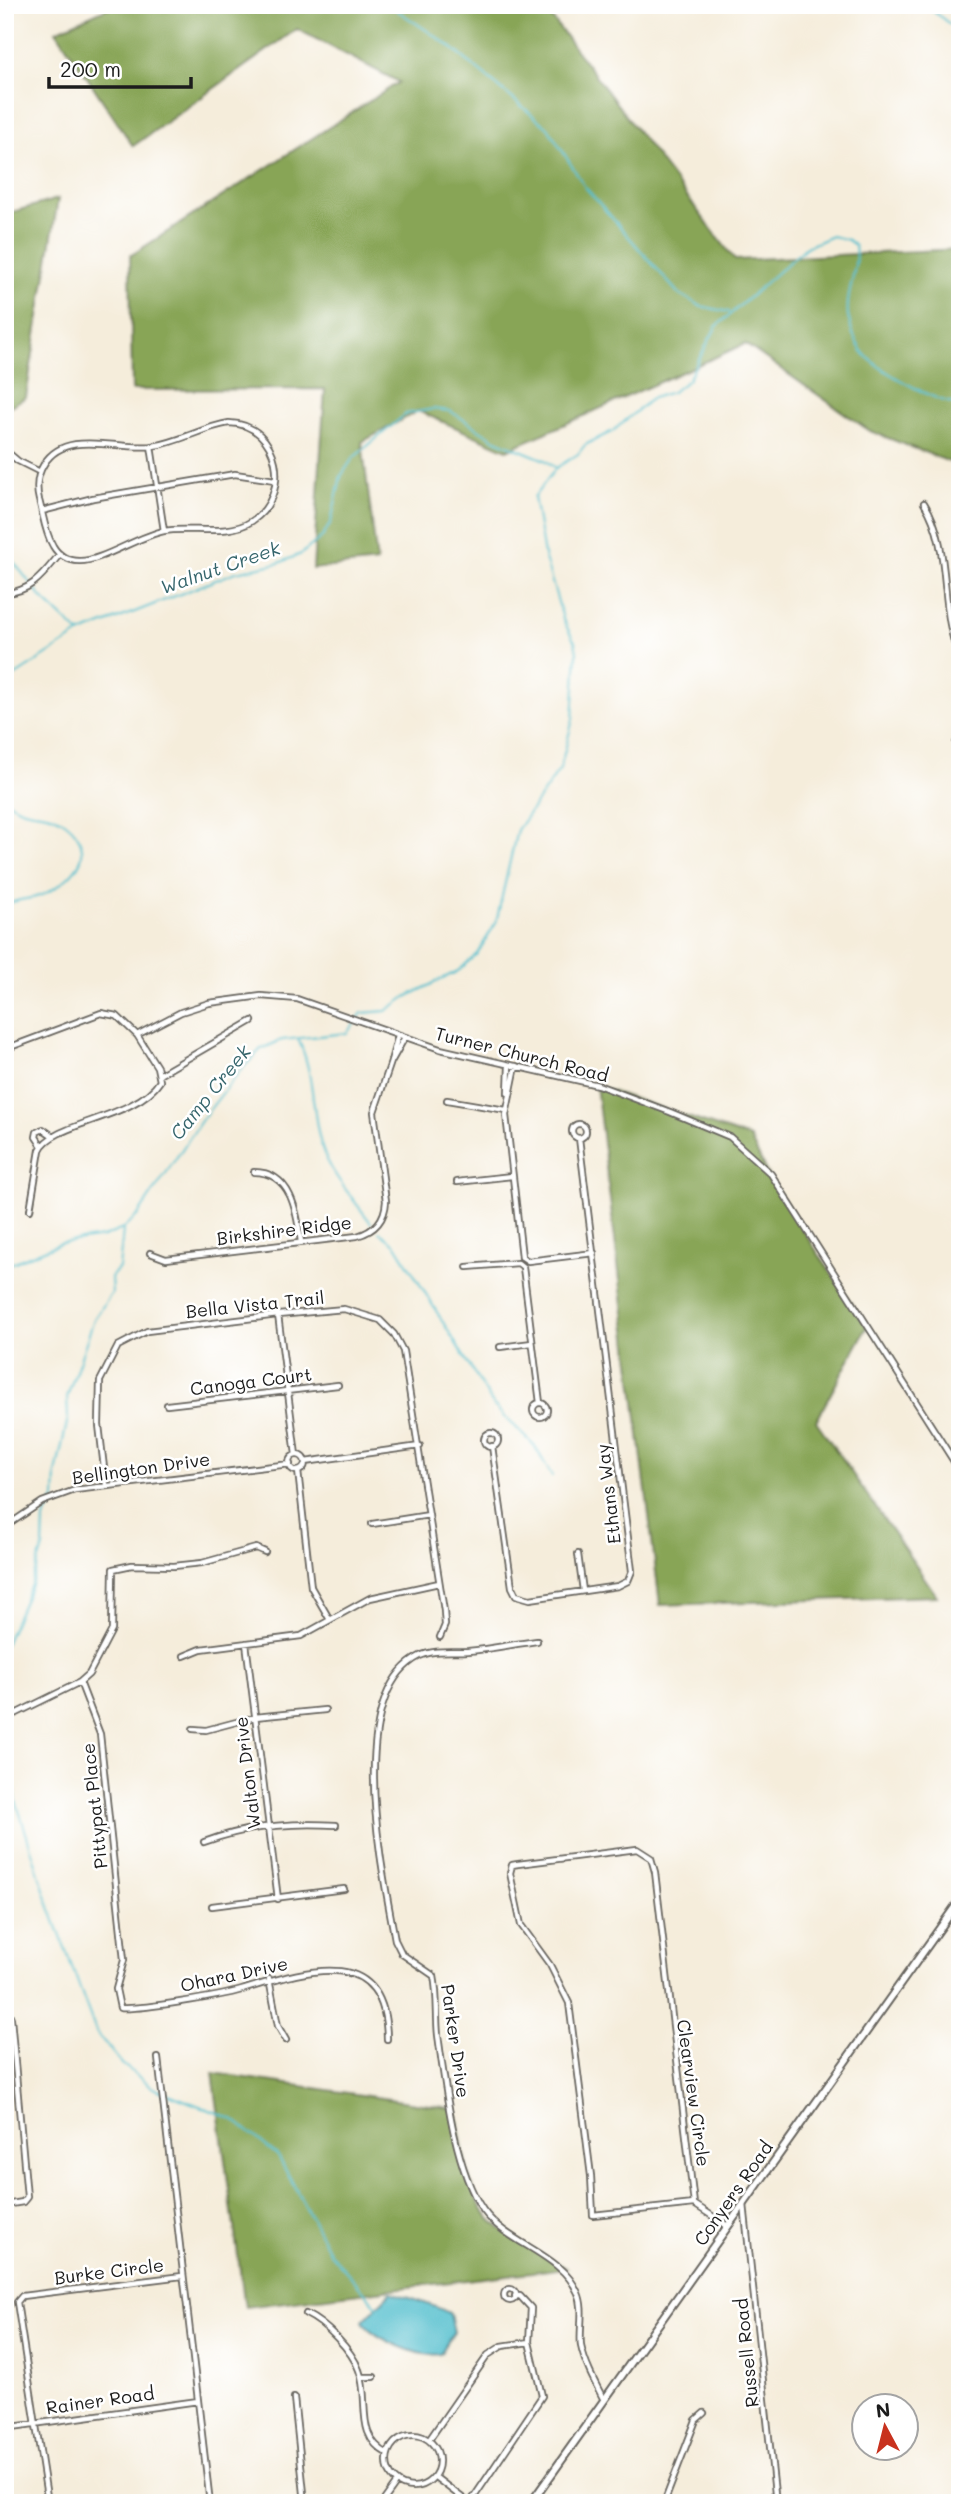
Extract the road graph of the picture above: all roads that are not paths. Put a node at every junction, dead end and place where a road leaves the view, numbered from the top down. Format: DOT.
graph roads {
  1 [pos="151,446"];
  2 [pos="5,450"];
  3 [pos="40,472"];
  4 [pos="275,480"];
  5 [pos="157,489"];
  6 [pos="925,503"];
  7 [pos="42,511"];
  8 [pos="164,531"];
  9 [pos="60,554"];
  10 [pos="5,593"];
  11 [pos="960,658"];
  12 [pos="960,731"];
  13 [pos="960,772"];
  14 [pos="253,1021"];
  15 [pos="137,1035"];
  16 [pos="398,1035"];
  17 [pos="405,1037"];
  18 [pos="5,1049"];
  19 [pos="391,1062"];
  20 [pos="509,1065"];
  21 [pos="516,1066"];
  22 [pos="159,1075"];
  23 [pos="509,1094"];
  24 [pos="447,1100"];
  25 [pos="506,1110"];
  26 [pos="53,1136"];
  27 [pos="579,1138"];
  28 [pos="42,1146"];
  29 [pos="254,1172"];
  30 [pos="512,1177"];
  31 [pos="457,1182"];
  32 [pos="30,1210"];
  33 [pos="301,1242"];
  34 [pos="150,1253"];
  35 [pos="594,1253"];
  36 [pos="522,1257"];
  37 [pos="528,1261"];
  38 [pos="518,1263"];
  39 [pos="467,1267"];
  40 [pos="523,1267"];
  41 [pos="278,1315"];
  42 [pos="533,1343"];
  43 [pos="500,1347"];
  44 [pos="338,1385"];
  45 [pos="289,1390"];
  46 [pos="540,1403"];
  47 [pos="167,1405"];
  48 [pos="420,1446"];
  49 [pos="492,1446"];
  50 [pos="296,1455"];
  51 [pos="305,1462"];
  52 [pos="290,1464"];
  53 [pos="298,1471"];
  54 [pos="960,1471"];
  55 [pos="106,1485"];
  56 [pos="429,1515"];
  57 [pos="372,1524"];
  58 [pos="5,1527"];
  59 [pos="265,1552"];
  60 [pos="578,1553"];
  61 [pos="439,1583"];
  62 [pos="583,1591"];
  63 [pos="330,1620"];
  64 [pos="440,1637"];
  65 [pos="537,1641"];
  66 [pos="246,1643"];
  67 [pos="184,1656"];
  68 [pos="80,1682"];
  69 [pos="325,1710"];
  70 [pos="255,1717"];
  71 [pos="5,1720"];
  72 [pos="193,1729"];
  73 [pos="336,1825"];
  74 [pos="268,1826"];
  75 [pos="204,1842"];
  76 [pos="344,1889"];
  77 [pos="278,1899"];
  78 [pos="959,1901"];
  79 [pos="212,1906"];
  80 [pos="122,1931"];
  81 [pos="270,1979"];
  82 [pos="5,2004"];
  83 [pos="387,2039"];
  84 [pos="286,2040"];
  85 [pos="158,2058"];
  86 [pos="744,2200"];
  87 [pos="5,2204"];
  88 [pos="694,2204"];
  89 [pos="726,2225"];
  90 [pos="182,2276"];
  91 [pos="515,2296"];
  92 [pos="306,2314"];
  93 [pos="529,2343"];
  94 [pos="361,2377"];
  95 [pos="374,2377"];
  96 [pos="294,2398"];
  97 [pos="604,2400"];
  98 [pos="198,2401"];
  99 [pos="704,2413"];
  100 [pos="37,2423"];
  101 [pos="5,2428"];
  102 [pos="429,2440"];
  103 [pos="388,2454"];
  104 [pos="435,2476"];
  105 [pos="397,2482"];
  106 [pos="48,2503"];
  107 [pos="210,2503"];
  108 [pos="305,2503"];
  109 [pos="382,2503"];
  110 [pos="469,2503"];
  111 [pos="531,2503"];
  112 [pos="664,2503"];
  113 [pos="776,2503"];
  1 -- 3 [label="street"];
  1 -- 4 [label="street"];
  1 -- 5 [label="street"];
  2 -- 3 [label="street"];
  3 -- 7 [label="street"];
  4 -- 5 [label="street"];
  4 -- 8 [label="street"];
  5 -- 7 [label="street"];
  5 -- 8 [label="street"];
  6 -- 11 [label="street"];
  7 -- 9 [label="street"];
  8 -- 9 [label="street"];
  9 -- 10 [label="street"];
  12 -- 13 [label="street"];
  14 -- 22 [label="street"];
  15 -- 16 [label="street, Turner Church Road"];
  15 -- 18 [label="street"];
  15 -- 22 [label="street"];
  16 -- 17 [label="street, Turner Church Road"];
  16 -- 19 [label="street, Birkshire Ridge"];
  17 -- 19 [label="street, Birkshire Ridge"];
  17 -- 20 [label="street, Turner Church Road"];
  19 -- 33 [label="street, Birkshire Ridge"];
  20 -- 21 [label="street, Turner Church Road"];
  20 -- 23 [label="street"];
  21 -- 23 [label="street"];
  21 -- 54 [label="street, Turner Church Road"];
  22 -- 26 [label="street"];
  23 -- 25 [label="street"];
  24 -- 25 [label="street"];
  25 -- 30 [label="street"];
  26 -- 28 [label="street"];
  26 -- 28 [label="street"];
  27 -- 35 [label="street, Ethans Way"];
  28 -- 32 [label="street"];
  29 -- 33 [label="street"];
  30 -- 31 [label="street"];
  30 -- 36 [label="street"];
  33 -- 34 [label="street, Birkshire Ridge"];
  35 -- 37 [label="street"];
  35 -- 62 [label="street, Ethans Way"];
  36 -- 37 [label="street"];
  36 -- 38 [label="street"];
  37 -- 40 [label="street"];
  38 -- 39 [label="street"];
  38 -- 40 [label="street"];
  40 -- 42 [label="street"];
  41 -- 45 [label="street"];
  41 -- 48 [label="street, Bella Vista Trail"];
  41 -- 55 [label="street, Bella Vista Trail"];
  42 -- 43 [label="street"];
  42 -- 46 [label="street"];
  44 -- 45 [label="street, Canoga Court"];
  45 -- 47 [label="street, Canoga Court"];
  45 -- 50 [label="street"];
  48 -- 51 [label="street"];
  48 -- 56 [label="street, Bella Vista Trail"];
  49 -- 62 [label="street, Ethans Way"];
  50 -- 51 [label="street"];
  50 -- 52 [label="street"];
  51 -- 53 [label="street"];
  52 -- 53 [label="street"];
  52 -- 55 [label="street, Bellington Drive"];
  53 -- 63 [label="street"];
  55 -- 58 [label="street, Bellington Drive"];
  56 -- 57 [label="street"];
  56 -- 61 [label="street, Bella Vista Trail"];
  59 -- 68 [label="street"];
  60 -- 62 [label="street"];
  61 -- 63 [label="street"];
  61 -- 64 [label="street, Bella Vista Trail"];
  63 -- 66 [label="street"];
  65 -- 97 [label="street, Parker Drive"];
  66 -- 67 [label="street"];
  66 -- 70 [label="street, Walton Drive"];
  68 -- 71 [label="street"];
  68 -- 80 [label="street, Pittypat Place"];
  69 -- 70 [label="street"];
  70 -- 72 [label="street"];
  70 -- 74 [label="street, Walton Drive"];
  73 -- 74 [label="street"];
  74 -- 75 [label="street"];
  74 -- 77 [label="street, Walton Drive"];
  76 -- 77 [label="street"];
  77 -- 79 [label="street"];
  78 -- 86 [label="main road, Conyers Road"];
  80 -- 81 [label="street, Ohara Drive"];
  81 -- 83 [label="street, Ohara Drive"];
  81 -- 84 [label="street"];
  82 -- 87 [label="street"];
  85 -- 90 [label="street"];
  86 -- 89 [label="main road, Conyers Road"];
  86 -- 113 [label="street, Russell Road"];
  88 -- 88 [label="street, Clearview Circle"];
  88 -- 89 [label="street"];
  89 -- 97 [label="main road, Conyers Road"];
  90 -- 98 [label="street, Burke Circle"];
  90 -- 100 [label="street, Burke Circle"];
  91 -- 93 [label="street"];
  92 -- 94 [label="street"];
  93 -- 102 [label="street"];
  93 -- 110 [label="street"];
  94 -- 95 [label="street"];
  94 -- 103 [label="street"];
  96 -- 108 [label="street"];
  97 -- 111 [label="main road, Conyers Road"];
  98 -- 100 [label="street, Rainer Road"];
  98 -- 107 [label="street, Burke Circle"];
  99 -- 112 [label="street"];
  100 -- 101 [label="street, Rainer Road"];
  100 -- 106 [label="street, Burke Circle"];
  102 -- 103 [label="street"];
  102 -- 104 [label="street"];
  103 -- 105 [label="street"];
  104 -- 105 [label="street"];
  104 -- 110 [label="street"];
  105 -- 109 [label="street"];
}
